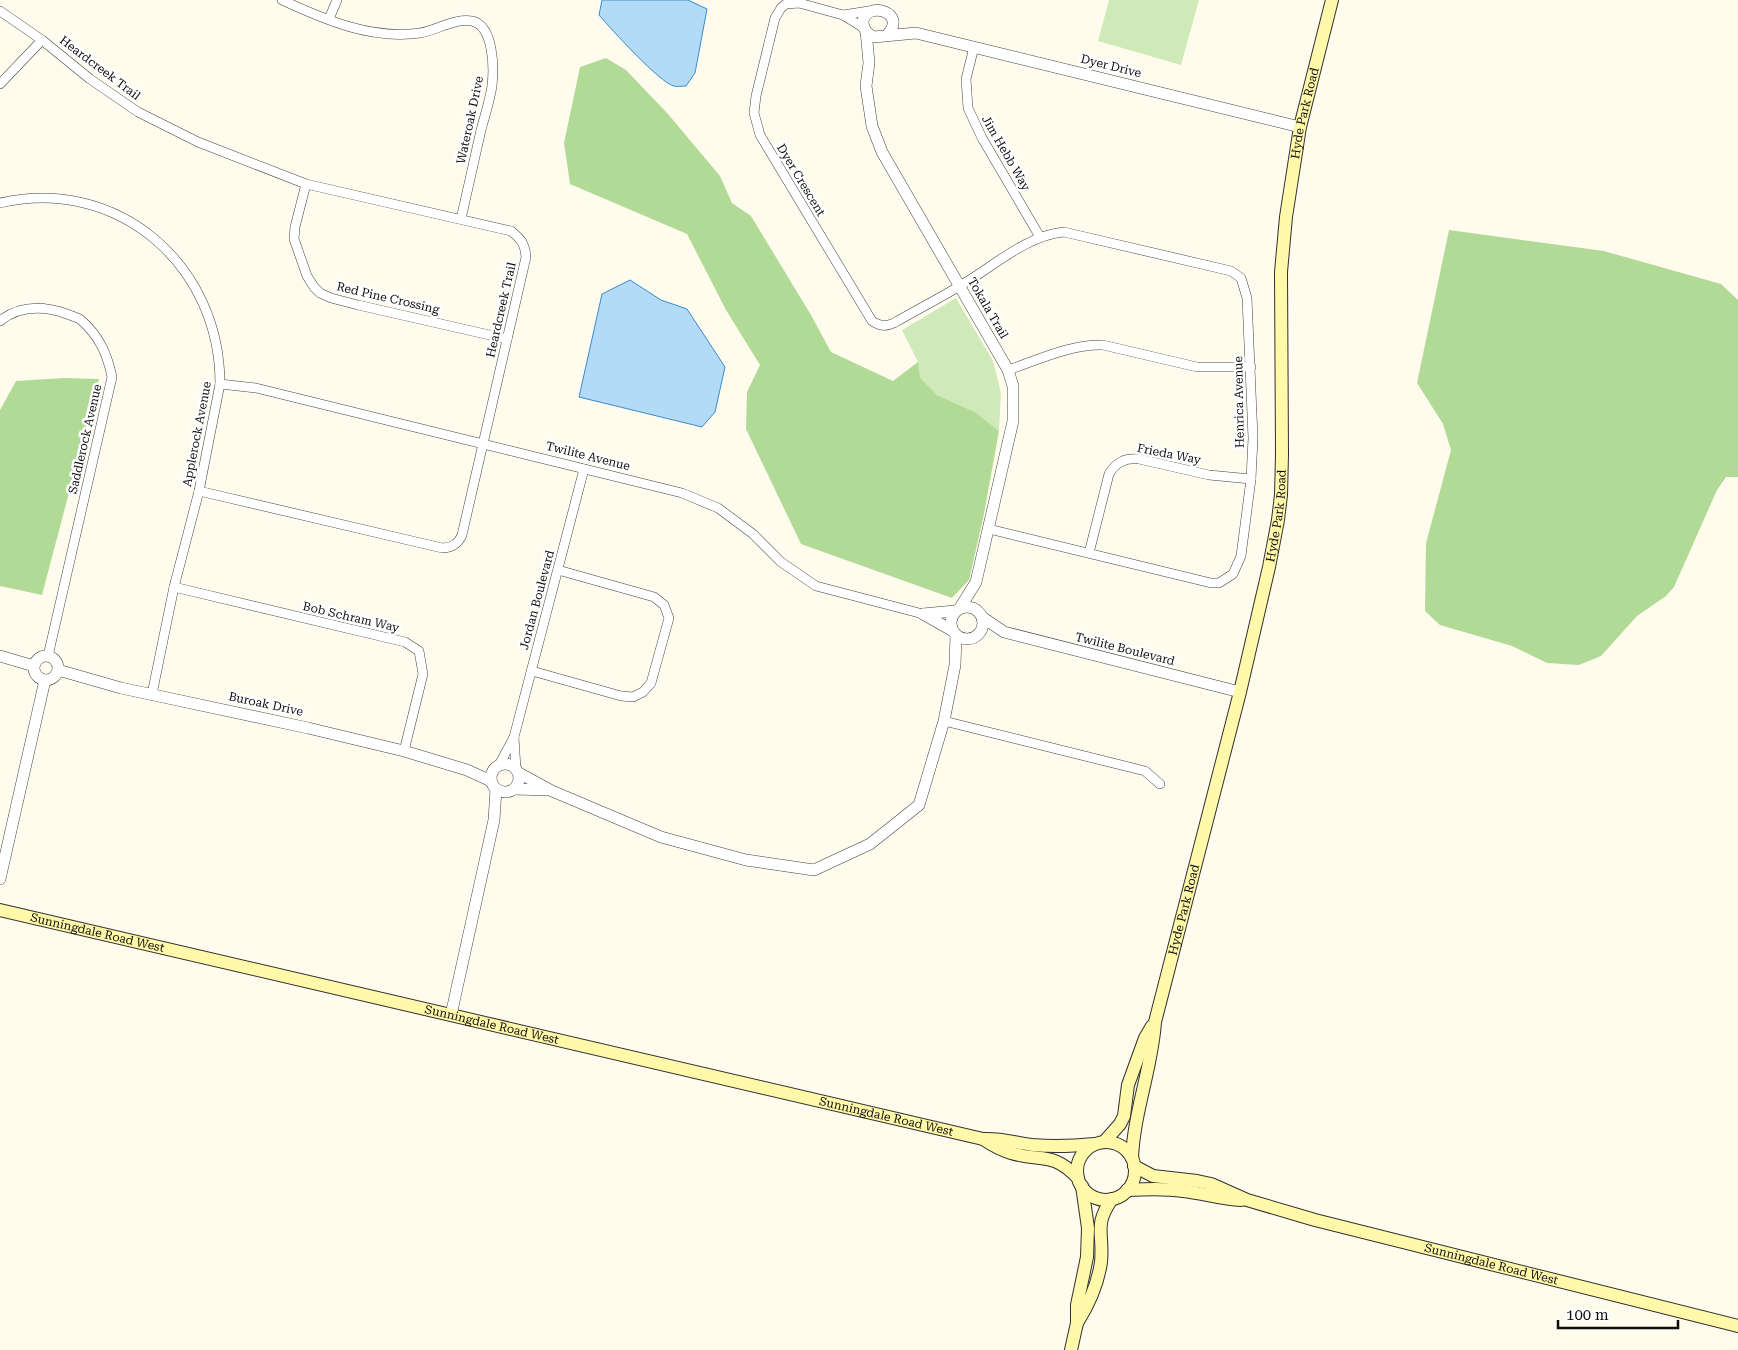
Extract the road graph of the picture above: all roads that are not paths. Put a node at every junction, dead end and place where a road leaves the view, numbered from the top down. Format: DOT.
graph roads {
  1 [pos="282,0"];
  2 [pos="336,0"];
  3 [pos="888,0"];
  4 [pos="1332,0"];
  5 [pos="875,6"];
  6 [pos="0,11"];
  7 [pos="843,15"];
  8 [pos="890,15"];
  9 [pos="329,19"];
  10 [pos="865,30"];
  11 [pos="916,33"];
  12 [pos="885,36"];
  13 [pos="42,40"];
  14 [pos="974,46"];
  15 [pos="869,63"];
  16 [pos="0,84"];
  17 [pos="1300,127"];
  18 [pos="306,184"];
  19 [pos="0,203"];
  20 [pos="461,219"];
  21 [pos="1040,237"];
  22 [pos="960,286"];
  23 [pos="0,320"];
  24 [pos="507,338"];
  25 [pos="1251,367"];
  26 [pos="1008,370"];
  27 [pos="220,384"];
  28 [pos="484,444"];
  29 [pos="584,469"];
  30 [pos="1251,479"];
  31 [pos="199,491"];
  32 [pos="989,529"];
  33 [pos="1089,553"];
  34 [pos="558,570"];
  35 [pos="976,582"];
  36 [pos="174,587"];
  37 [pos="958,610"];
  38 [pos="923,614"];
  39 [pos="981,615"];
  40 [pos="1004,632"];
  41 [pos="954,633"];
  42 [pos="974,637"];
  43 [pos="0,656"];
  44 [pos="48,656"];
  45 [pos="955,665"];
  46 [pos="34,666"];
  47 [pos="58,670"];
  48 [pos="532,671"];
  49 [pos="45,680"];
  50 [pos="1240,692"];
  51 [pos="152,694"];
  52 [pos="944,721"];
  53 [pos="514,737"];
  54 [pos="404,752"];
  55 [pos="517,770"];
  56 [pos="495,776"];
  57 [pos="1160,784"];
  58 [pos="512,790"];
  59 [pos="552,791"];
  60 [pos="494,820"];
  61 [pos="0,879"];
  62 [pos="0,910"];
  63 [pos="451,1016"];
  64 [pos="1155,1022"];
  65 [pos="983,1139"];
  66 [pos="1100,1143"];
  67 [pos="1133,1162"];
  68 [pos="1080,1182"];
  69 [pos="1127,1190"];
  70 [pos="1112,1199"];
  71 [pos="1247,1200"];
  72 [pos="1077,1323"];
  73 [pos="1738,1326"];
  74 [pos="1071,1350"];
  1 -- 9 [label="street, Wateroak Drive"];
  2 -- 9 [label="street"];
  3 -- 8 [label="street"];
  4 -- 17 [label="main road, Hyde Park Road"];
  5 -- 7 [label="street, Dyer Crescent"];
  5 -- 8 [label="street"];
  5 -- 10 [label="street"];
  6 -- 13 [label="street, Heardcreek Trail"];
  7 -- 10 [label="street, Dyer Crescent"];
  7 -- 22 [label="street, Dyer Crescent"];
  8 -- 11 [label="street, Dyer Drive"];
  8 -- 12 [label="street"];
  9 -- 20 [label="street, Wateroak Drive"];
  10 -- 12 [label="street"];
  10 -- 15 [label="street, Tokala Trail"];
  11 -- 12 [label="street, Dyer Drive"];
  11 -- 14 [label="street, Dyer Drive"];
  12 -- 15 [label="street, Tokala Trail"];
  13 -- 16 [label="street"];
  13 -- 18 [label="street, Heardcreek Trail"];
  14 -- 17 [label="street, Dyer Drive"];
  14 -- 21 [label="street, Jim Hebb Way"];
  15 -- 22 [label="street, Tokala Trail"];
  17 -- 50 [label="main road, Hyde Park Road"];
  18 -- 20 [label="street, Heardcreek Trail"];
  18 -- 24 [label="street, Red Pine Crossing"];
  19 -- 27 [label="street, Applerock Avenue"];
  20 -- 24 [label="street, Heardcreek Trail"];
  21 -- 22 [label="street, Henrica Avenue"];
  21 -- 25 [label="street, Henrica Avenue"];
  22 -- 26 [label="street, Tokala Trail"];
  23 -- 44 [label="street, Saddlerock Avenue"];
  24 -- 28 [label="street, Heardcreek Trail"];
  25 -- 26 [label="street"];
  25 -- 30 [label="street, Henrica Avenue"];
  26 -- 32 [label="street, Tokala Trail"];
  27 -- 28 [label="street, Twilite Avenue"];
  27 -- 31 [label="street, Applerock Avenue"];
  28 -- 29 [label="street, Twilite Avenue"];
  28 -- 31 [label="street, Heardcreek Trail"];
  29 -- 34 [label="street, Jordan Boulevard"];
  29 -- 38 [label="street, Twilite Avenue"];
  30 -- 33 [label="street, Frieda Way"];
  30 -- 33 [label="street, Henrica Avenue"];
  31 -- 36 [label="street, Applerock Avenue"];
  32 -- 33 [label="street, Henrica Avenue"];
  32 -- 35 [label="street, Tokala Trail"];
  34 -- 48 [label="street, Jordan Boulevard"];
  34 -- 48 [label="street"];
  35 -- 37 [label="street, Tokala Trail"];
  35 -- 39 [label="street, Tokala Trail"];
  36 -- 51 [label="street, Applerock Avenue"];
  36 -- 54 [label="street, Bob Schram Way"];
  37 -- 38 [label="street, Twilite Avenue"];
  37 -- 39 [label="street"];
  37 -- 41 [label="street"];
  38 -- 41 [label="street, Twilite Avenue"];
  39 -- 40 [label="street, Twilite Boulevard"];
  39 -- 42 [label="street"];
  40 -- 42 [label="street, Twilite Boulevard"];
  40 -- 50 [label="street, Twilite Boulevard"];
  41 -- 42 [label="street"];
  41 -- 45 [label="street"];
  42 -- 45 [label="street"];
  43 -- 46 [label="street"];
  44 -- 46 [label="street"];
  44 -- 47 [label="street"];
  45 -- 52 [label="street"];
  46 -- 49 [label="street"];
  47 -- 49 [label="street"];
  47 -- 51 [label="street, Buroak Drive"];
  48 -- 53 [label="street, Jordan Boulevard"];
  49 -- 61 [label="street"];
  50 -- 64 [label="main road, Hyde Park Road"];
  51 -- 54 [label="street, Buroak Drive"];
  52 -- 57 [label="street"];
  52 -- 59 [label="street"];
  53 -- 55 [label="street, Jordan Boulevard"];
  53 -- 56 [label="street, Jordan Boulevard"];
  54 -- 56 [label="street, Buroak Drive"];
  55 -- 56 [label="street"];
  55 -- 58 [label="street"];
  55 -- 59 [label="street"];
  56 -- 58 [label="street"];
  56 -- 60 [label="street"];
  58 -- 59 [label="street"];
  58 -- 60 [label="street"];
  60 -- 63 [label="street"];
  62 -- 63 [label="main road, Sunningdale Road West"];
  63 -- 65 [label="main road, Sunningdale Road West"];
  64 -- 66 [label="main road, Hyde Park Road"];
  64 -- 67 [label="main road, Hyde Park Road"];
  65 -- 66 [label="main road, Sunningdale Road West"];
  65 -- 68 [label="main road, Sunningdale Road West"];
  66 -- 67 [label="main road"];
  66 -- 68 [label="main road"];
  67 -- 69 [label="main road"];
  67 -- 71 [label="main road, Sunningdale Road West"];
  68 -- 70 [label="main road"];
  68 -- 72 [label="main road"];
  69 -- 70 [label="main road"];
  69 -- 71 [label="main road, Sunningdale Road West"];
  70 -- 72 [label="main road"];
  71 -- 73 [label="main road, Sunningdale Road West"];
  72 -- 74 [label="main road"];
}
